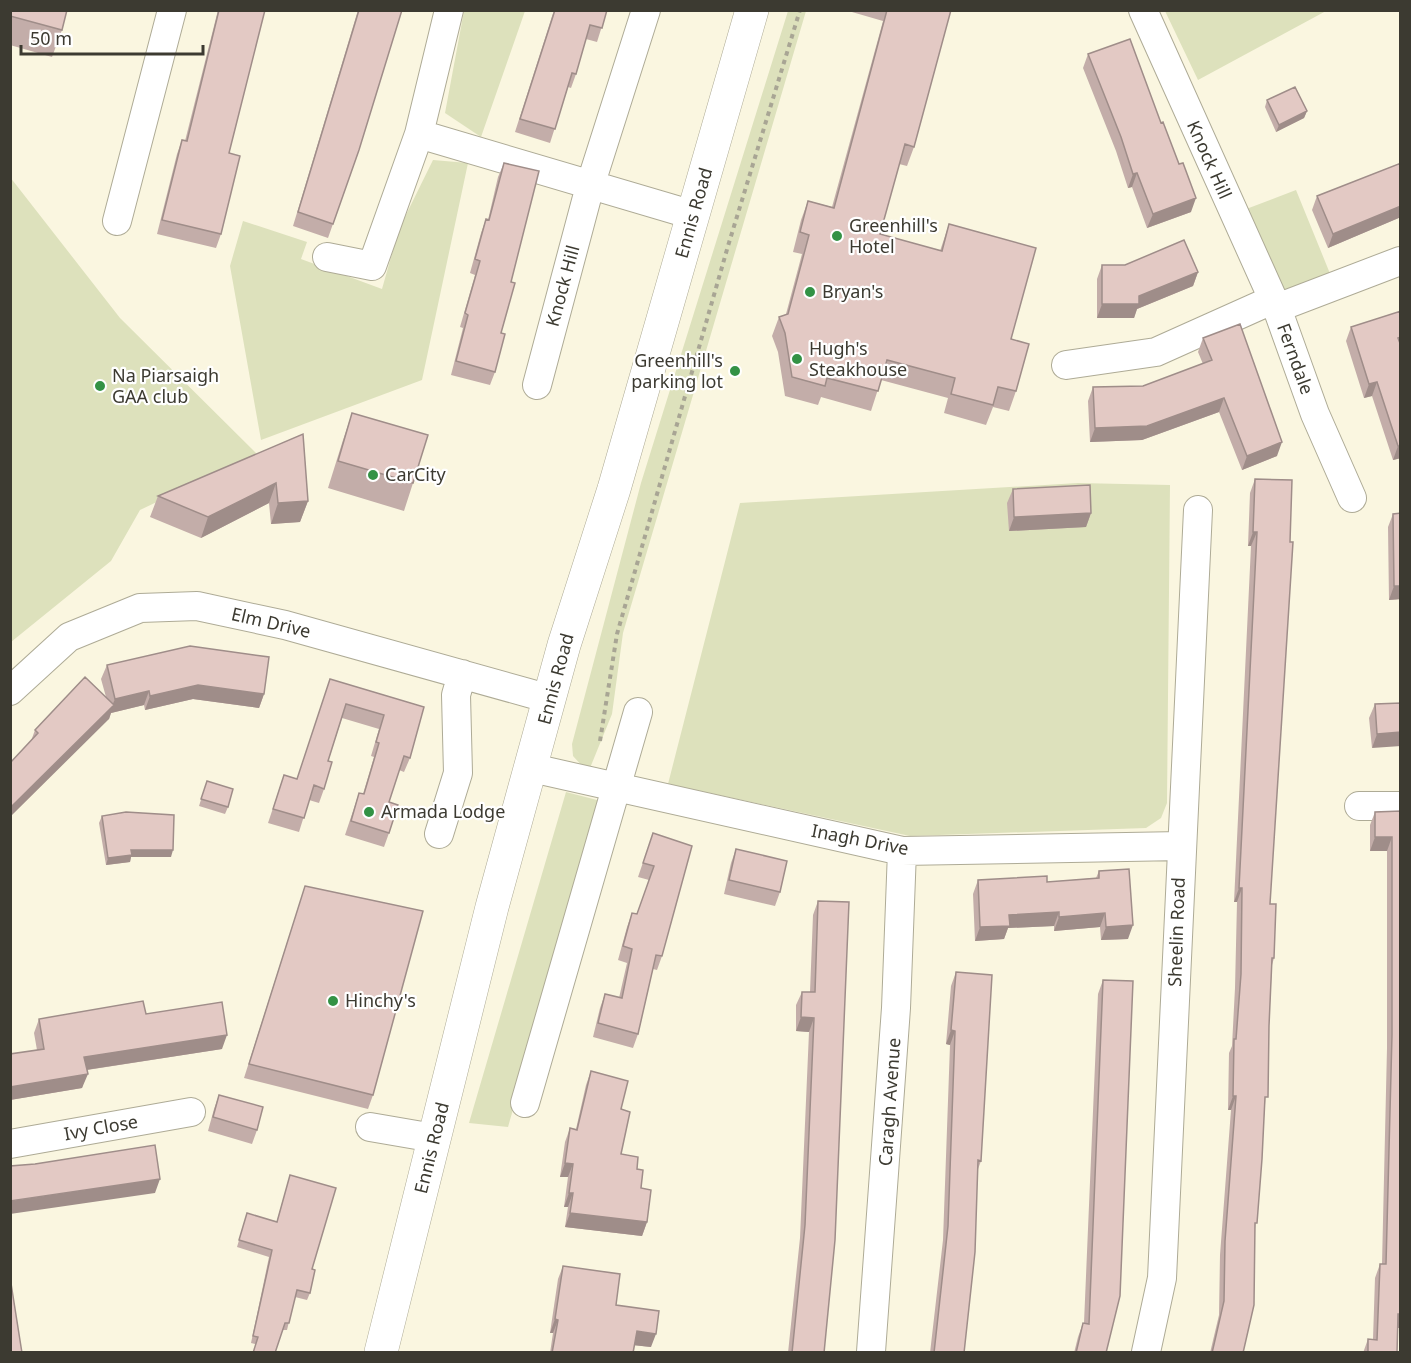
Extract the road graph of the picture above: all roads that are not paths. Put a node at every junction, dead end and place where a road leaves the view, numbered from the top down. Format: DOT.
graph roads {
  1 [pos="172,10"];
  2 [pos="449,10"];
  3 [pos="646,10"];
  4 [pos="752,10"];
  5 [pos="1143,10"];
  6 [pos="419,134"];
  7 [pos="590,186"];
  8 [pos="693,215"];
  9 [pos="117,221"];
  10 [pos="327,257"];
  11 [pos="1401,261"];
  12 [pos="1274,304"];
  13 [pos="1066,364"];
  14 [pos="537,385"];
  15 [pos="1352,498"];
  16 [pos="1198,510"];
  17 [pos="462,674"];
  18 [pos="10,691"];
  19 [pos="550,699"];
  20 [pos="638,712"];
  21 [pos="532,768"];
  22 [pos="605,784"];
  23 [pos="1359,806"];
  24 [pos="1401,806"];
  25 [pos="439,834"];
  26 [pos="1180,846"];
  27 [pos="902,851"];
  28 [pos="525,1103"];
  29 [pos="191,1112"];
  30 [pos="370,1127"];
  31 [pos="434,1138"];
  32 [pos="10,1144"];
  33 [pos="381,1353"];
  34 [pos="871,1353"];
  35 [pos="1146,1353"];
  1 -- 9 [label="street"];
  2 -- 6 [label="street"];
  3 -- 7 [label="street, Knock Hill"];
  4 -- 8 [label="main road, Ennis Road"];
  5 -- 12 [label="street, Knock Hill"];
  6 -- 7 [label="street"];
  6 -- 10 [label="street"];
  7 -- 8 [label="street"];
  7 -- 14 [label="street, Knock Hill"];
  8 -- 19 [label="main road, Ennis Road"];
  11 -- 12 [label="street, Ferndale"];
  12 -- 13 [label="street, Ferndale"];
  12 -- 15 [label="street, Ferndale"];
  16 -- 26 [label="street, Sheelin Road"];
  17 -- 18 [label="street, Elm Drive"];
  17 -- 19 [label="street, Elm Drive"];
  17 -- 25 [label="street"];
  19 -- 21 [label="main road, Ennis Road"];
  20 -- 22 [label="street"];
  21 -- 22 [label="street, Inagh Drive"];
  21 -- 31 [label="main road, Ennis Road"];
  22 -- 27 [label="street, Inagh Drive"];
  22 -- 28 [label="street"];
  23 -- 24 [label="street"];
  26 -- 27 [label="street, Inagh Drive"];
  26 -- 35 [label="street, Sheelin Road"];
  27 -- 34 [label="street, Caragh Avenue"];
  29 -- 32 [label="street, Ivy Close"];
  30 -- 31 [label="street"];
  31 -- 33 [label="main road, Ennis Road"];
}
